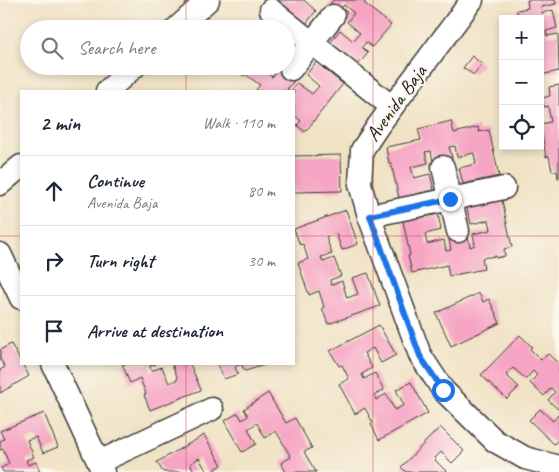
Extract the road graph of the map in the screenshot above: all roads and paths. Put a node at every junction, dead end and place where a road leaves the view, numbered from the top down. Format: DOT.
graph roads {
  1 [pos="208,0"];
  2 [pos="472,0"];
  3 [pos="271,10"];
  4 [pos="333,16"];
  5 [pos="186,20"];
  6 [pos="283,20"];
  7 [pos="295,29"];
  8 [pos="312,43"];
  9 [pos="295,64"];
  10 [pos="125,75"];
  11 [pos="108,90"];
  12 [pos="392,107"];
  13 [pos="20,167"];
  14 [pos="443,167"];
  15 [pos="0,184"];
  16 [pos="504,188"];
  17 [pos="450,199"];
  18 [pos="370,216"];
  19 [pos="458,231"];
  20 [pos="0,254"];
  21 [pos="20,296"];
  22 [pos="52,365"];
  23 [pos="212,409"];
  24 [pos="101,467"];
  25 [pos="553,468"];
  1 -- 5 [label="street"];
  2 -- 12 [label="street, Avenida Baja"];
  3 -- 6 [label="street"];
  4 -- 8 [label="street"];
  7 -- 8 [label="street"];
  8 -- 9 [label="street"];
  8 -- 12 [label="street"];
  10 -- 11 [label="street"];
  12 -- 18 [label="street, Avenida Baja"];
  13 -- 15 [label="street"];
  14 -- 17 [label="street"];
  16 -- 17 [label="street"];
  17 -- 18 [label="street"];
  17 -- 19 [label="street"];
  18 -- 25 [label="street, Avenida Baja"];
  20 -- 21 [label="street"];
  22 -- 24 [label="street"];
  23 -- 24 [label="street"];
}
